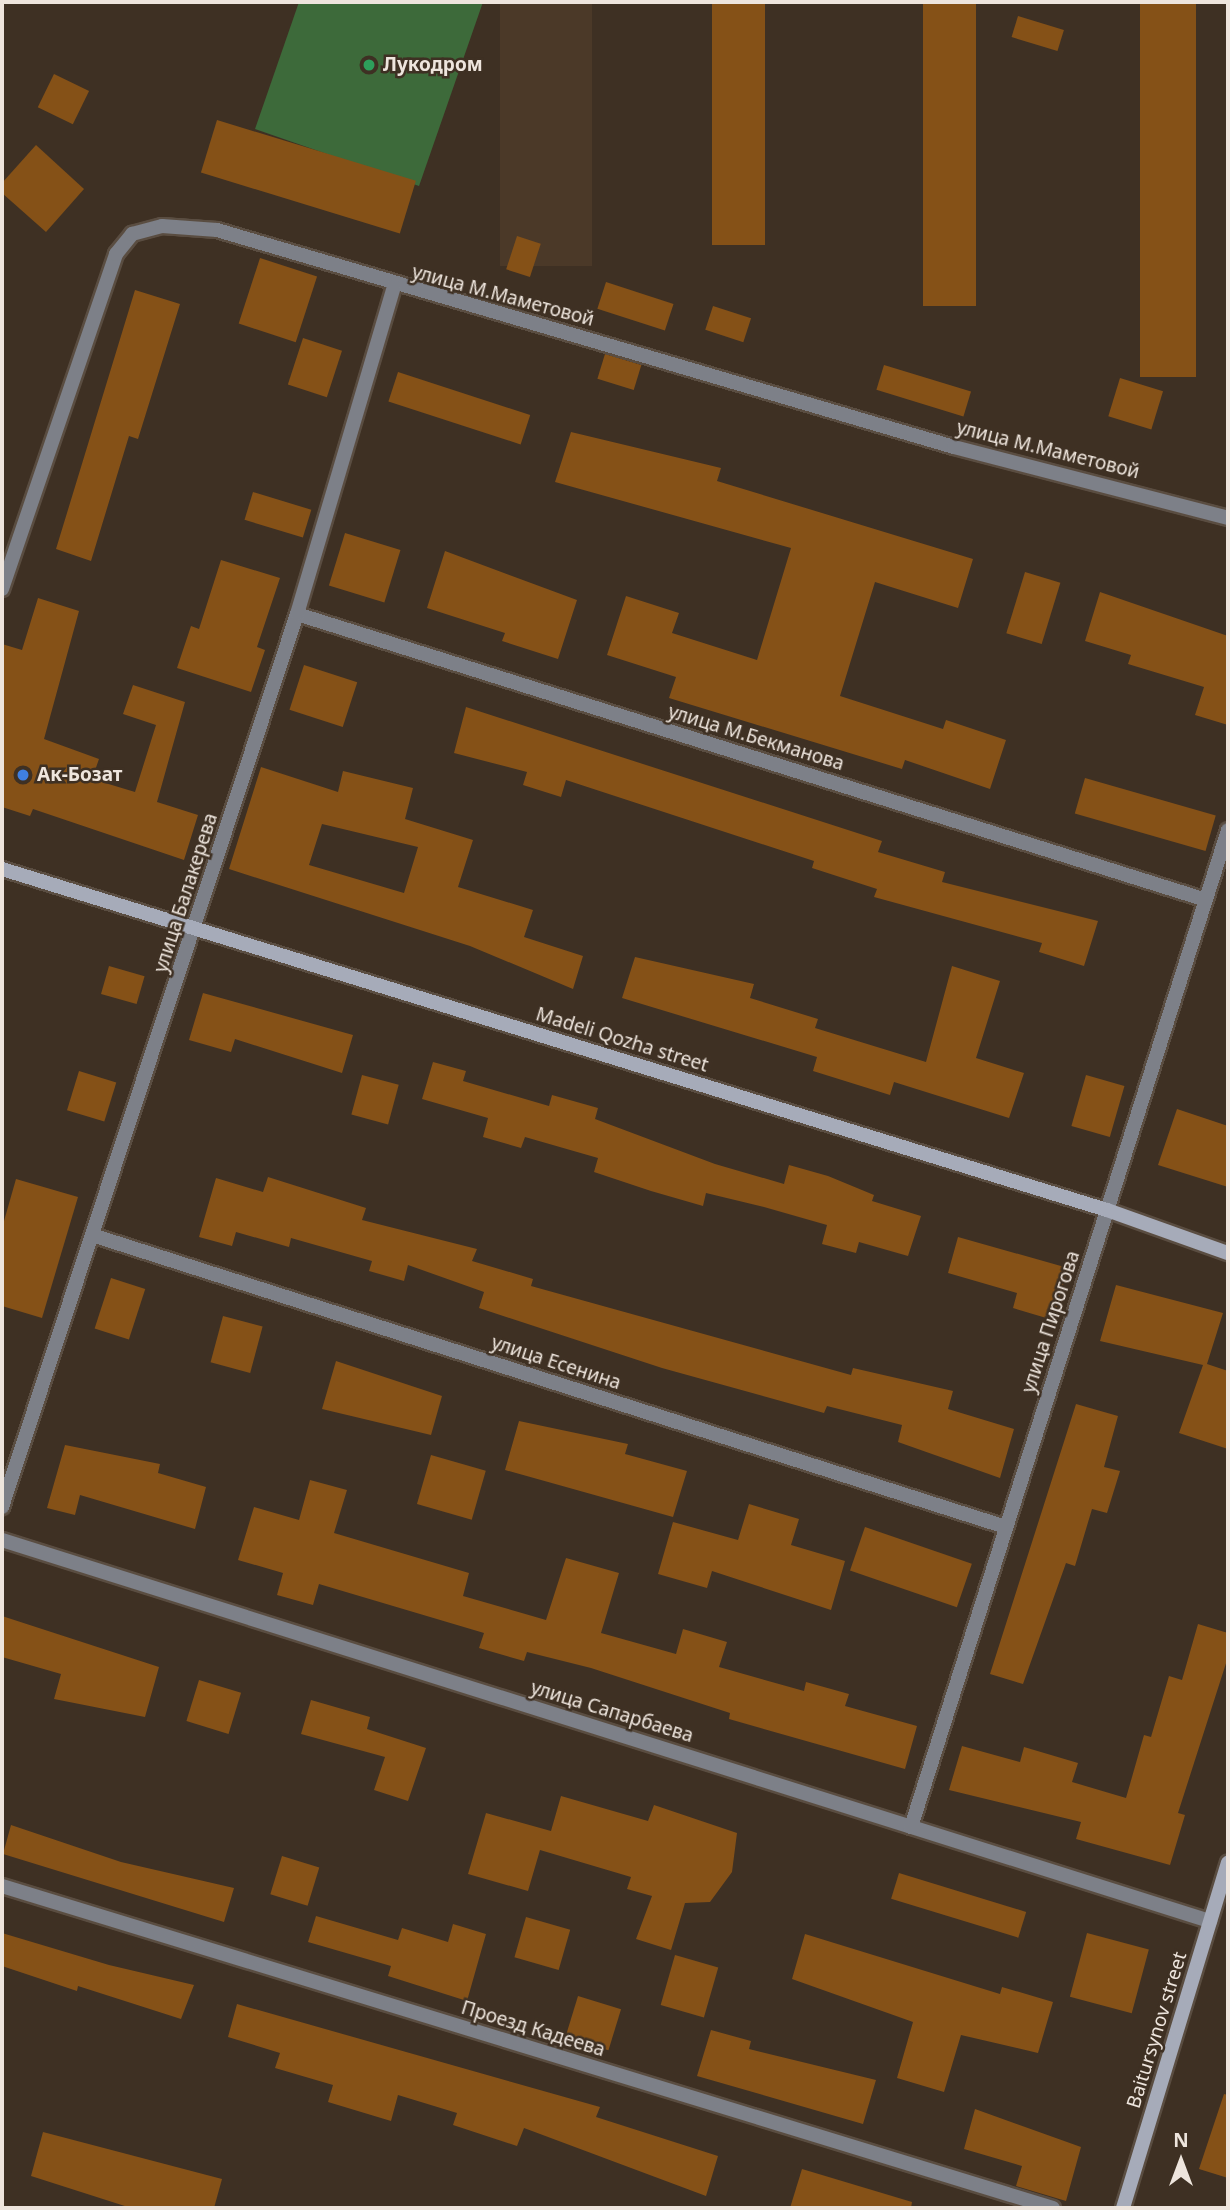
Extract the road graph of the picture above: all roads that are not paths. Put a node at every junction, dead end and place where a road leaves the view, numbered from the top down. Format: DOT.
graph roads {
  1 [pos="394,287"];
  2 [pos="1228,518"];
  3 [pos="2,589"];
  4 [pos="297,614"];
  5 [pos="1228,830"];
  6 [pos="2,869"];
  7 [pos="1203,899"];
  8 [pos="194,929"];
  9 [pos="1107,1210"];
  10 [pos="95,1236"];
  11 [pos="1228,1253"];
  12 [pos="2,1507"];
  13 [pos="1006,1527"];
  14 [pos="2,1540"];
  15 [pos="911,1827"];
  16 [pos="1228,1863"];
  17 [pos="2,1886"];
  18 [pos="1210,1921"];
  19 [pos="1053,2208"];
  20 [pos="1123,2208"];
  1 -- 2 [label="street, улица М.Маметовой"];
  1 -- 3 [label="street, улица М.Маметовой"];
  1 -- 4 [label="street, улица Балакерева"];
  4 -- 7 [label="street, улица М.Бекманова"];
  4 -- 8 [label="street, улица Балакерева"];
  5 -- 7 [label="street, улица Пирогова"];
  6 -- 8 [label="main road, Madeli Qozha street"];
  7 -- 9 [label="street, улица Пирогова"];
  8 -- 9 [label="main road, Madeli Qozha street"];
  8 -- 10 [label="street, улица Балакерева"];
  9 -- 11 [label="main road, Madeli Qozha street"];
  9 -- 13 [label="street, улица Пирогова"];
  10 -- 12 [label="street, улица Балакерева"];
  10 -- 13 [label="street, улица Есенина"];
  13 -- 15 [label="street, улица Пирогова"];
  14 -- 15 [label="street, улица Сапарбаева"];
  15 -- 18 [label="street, улица Сапарбаева"];
  16 -- 18 [label="main road, Baitursynov street"];
  17 -- 19 [label="street, Проезд Кадеева"];
  18 -- 20 [label="main road, Baitursynov street"];
}
